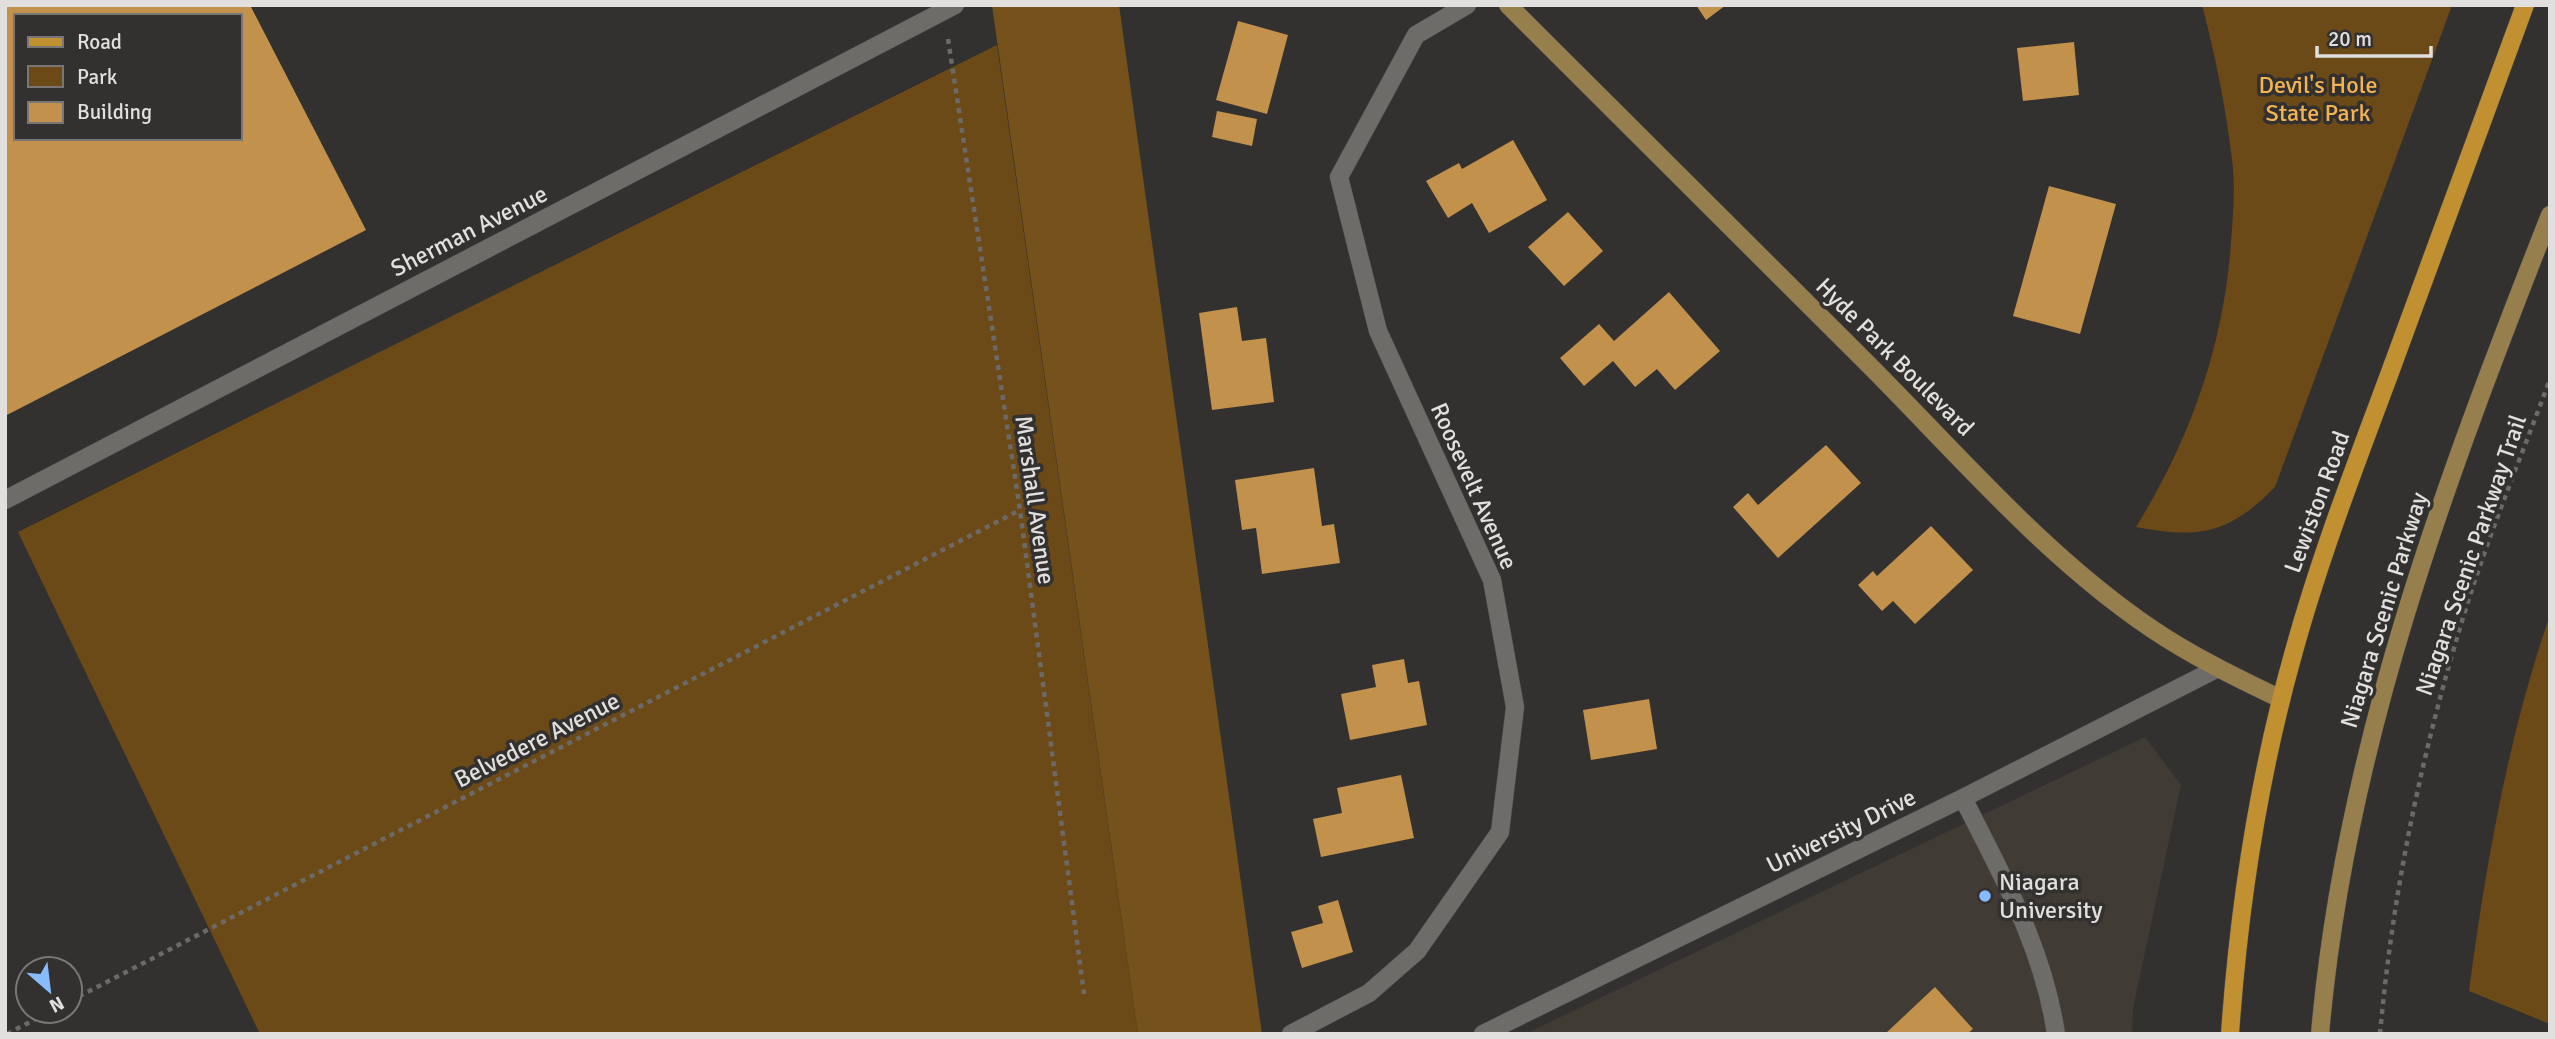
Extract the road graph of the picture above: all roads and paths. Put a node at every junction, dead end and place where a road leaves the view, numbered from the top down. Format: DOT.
graph roads {
  1 [pos="1467,5"];
  2 [pos="1508,5"];
  3 [pos="2525,5"];
  4 [pos="949,8"];
  5 [pos="2550,215"];
  6 [pos="2550,379"];
  7 [pos="5,500"];
  8 [pos="1020,510"];
  9 [pos="2218,668"];
  10 [pos="2281,699"];
  11 [pos="1963,798"];
  12 [pos="84,994"];
  13 [pos="1084,994"];
  14 [pos="24,1025"];
  15 [pos="7,1034"];
  16 [pos="1291,1034"];
  17 [pos="1483,1034"];
  18 [pos="2056,1034"];
  19 [pos="2230,1034"];
  20 [pos="2319,1034"];
  21 [pos="2380,1034"];
  1 -- 16 [label="street, Roosevelt Avenue"];
  2 -- 9 [label="main road, Hyde Park Boulevard"];
  3 -- 10 [label="main road, Lewiston Road"];
  4 -- 7 [label="street, Sherman Avenue"];
  4 -- 8 [label="path, Marshall Avenue"];
  5 -- 20 [label="main road, Niagara Scenic Parkway"];
  6 -- 21 [label="path, Niagara Scenic Parkway Trail"];
  8 -- 12 [label="path, Belvedere Avenue"];
  8 -- 13 [label="path, Marshall Avenue"];
  9 -- 10 [label="main road, Hyde Park Boulevard"];
  9 -- 11 [label="street, University Drive"];
  10 -- 19 [label="main road, Lewiston Road"];
  11 -- 17 [label="street, University Drive"];
  11 -- 18 [label="street"];
  14 -- 15 [label="path"];
}
